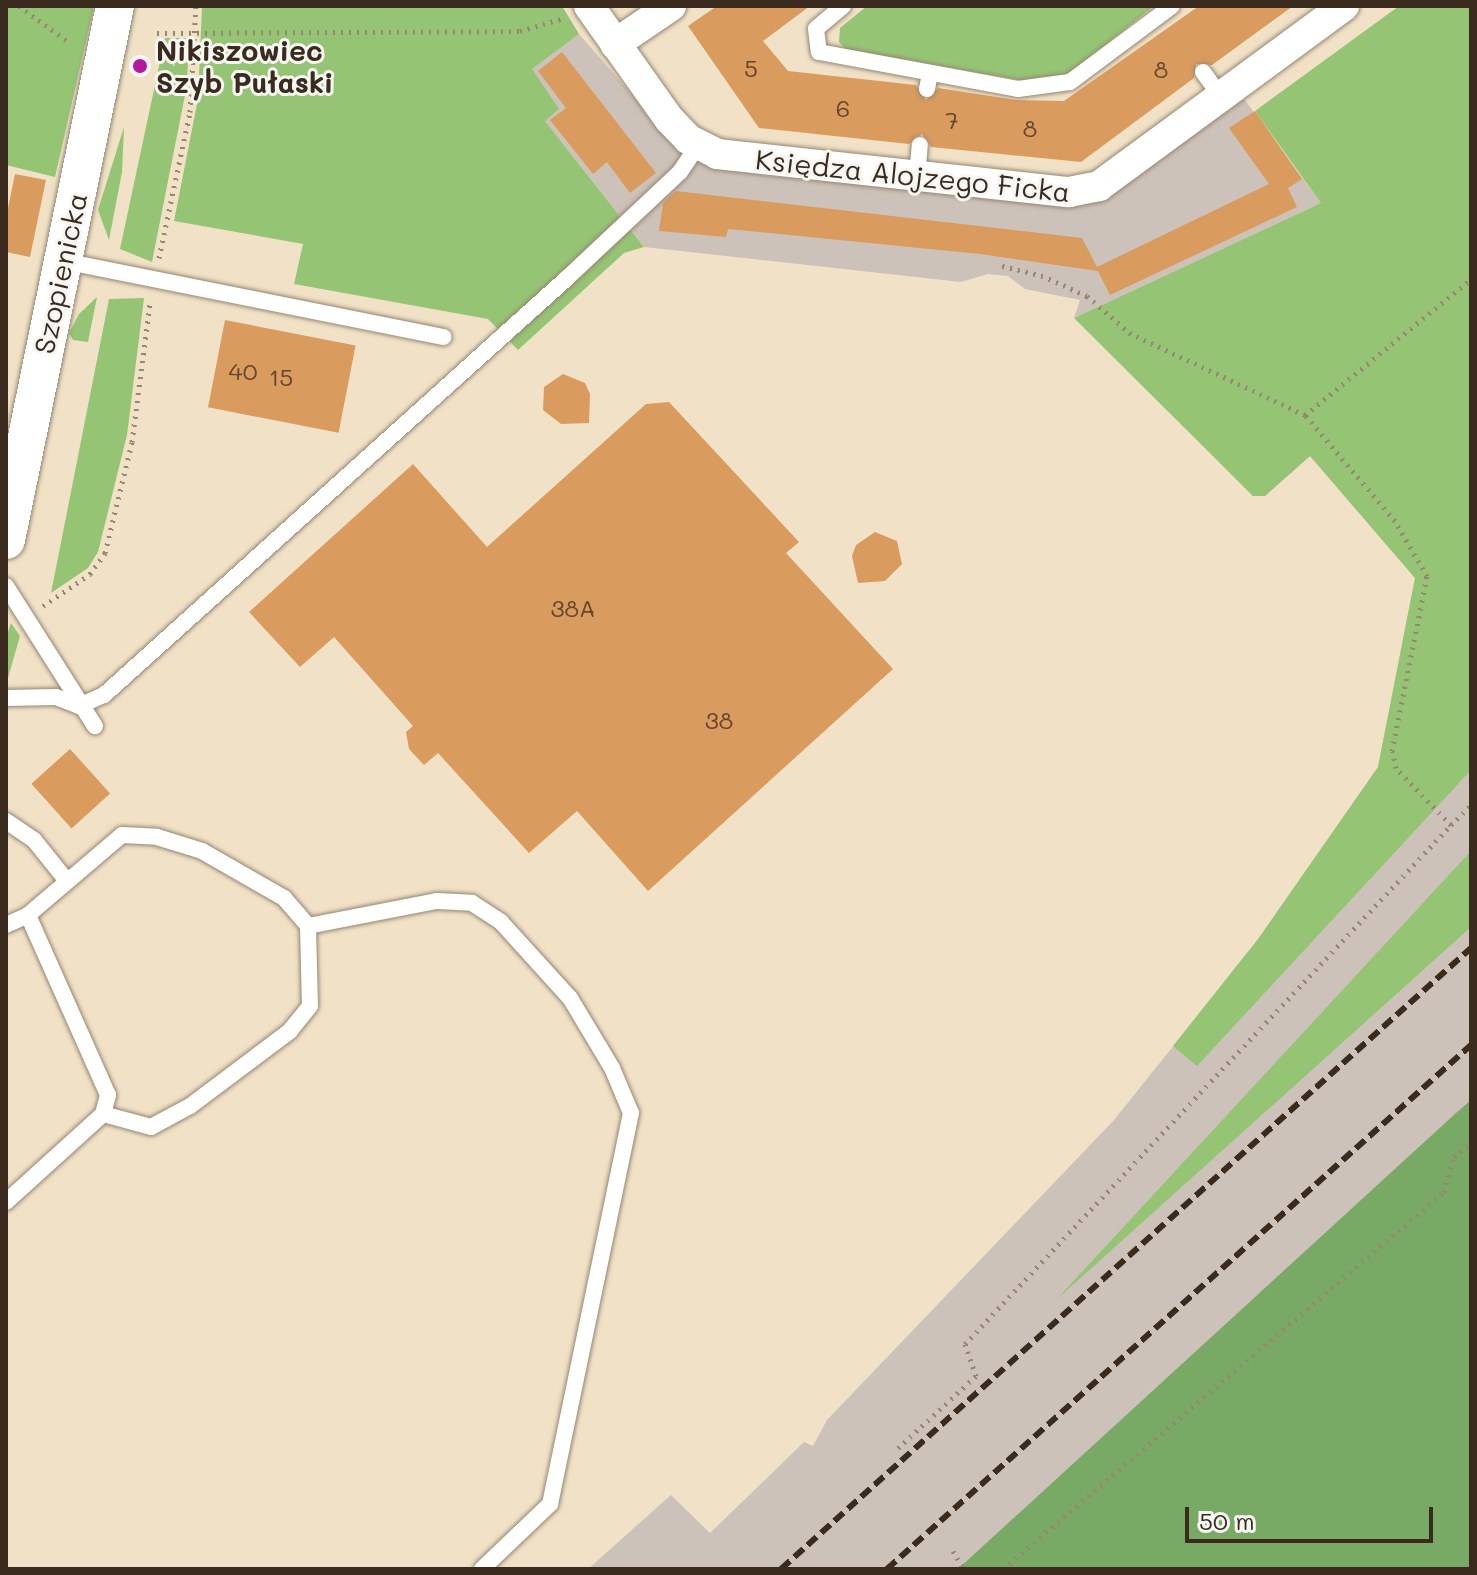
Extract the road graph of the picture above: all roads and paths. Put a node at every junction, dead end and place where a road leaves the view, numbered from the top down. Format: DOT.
graph roads {
  1 [pos="19,6"];
  2 [pos="115,6"];
  3 [pos="196,6"];
  4 [pos="671,6"];
  5 [pos="843,6"];
  6 [pos="1344,6"];
  7 [pos="580,10"];
  8 [pos="1167,16"];
  9 [pos="195,32"];
  10 [pos="157,33"];
  11 [pos="70,43"];
  12 [pos="615,44"];
  13 [pos="1203,72"];
  14 [pos="1222,98"];
  15 [pos="699,144"];
  16 [pos="920,145"];
  17 [pos="917,177"];
  18 [pos="63,261"];
  19 [pos="999,265"];
  20 [pos="155,279"];
  21 [pos="1471,279"];
  22 [pos="443,337"];
  23 [pos="1305,415"];
  24 [pos="8,518"];
  25 [pos="6,586"];
  26 [pos="33,629"];
  27 [pos="6,698"];
  28 [pos="79,706"];
  29 [pos="95,726"];
  30 [pos="1471,805"];
  31 [pos="6,821"];
  32 [pos="1451,825"];
  33 [pos="67,881"];
  34 [pos="28,915"];
  35 [pos="6,925"];
  36 [pos="308,926"];
  37 [pos="103,1114"];
  38 [pos="1471,1142"];
  39 [pos="6,1202"];
  40 [pos="898,1448"];
  41 [pos="953,1551"];
  42 [pos="482,1569"];
  43 [pos="964,1569"];
  44 [pos="1003,1569"];
  1 -- 11 [label="path"];
  2 -- 18 [label="street, Szopienicka"];
  3 -- 9 [label="path"];
  4 -- 12 [label="street"];
  5 -- 8 [label="lane"];
  6 -- 14 [label="street, Księdza Alojzego Ficka"];
  7 -- 9 [label="path"];
  7 -- 12 [label="street, Księdza Alojzego Ficka"];
  9 -- 10 [label="path"];
  9 -- 20 [label="path"];
  12 -- 15 [label="street, Księdza Alojzego Ficka"];
  13 -- 14 [label="lane"];
  14 -- 17 [label="street, Księdza Alojzego Ficka"];
  15 -- 17 [label="street, Księdza Alojzego Ficka"];
  15 -- 28 [label="lane"];
  16 -- 17 [label="lane"];
  18 -- 20 [label="lane"];
  18 -- 24 [label="street, Szopienicka"];
  19 -- 23 [label="path"];
  20 -- 22 [label="lane"];
  20 -- 26 [label="path"];
  21 -- 23 [label="path"];
  23 -- 32 [label="path"];
  25 -- 26 [label="lane"];
  26 -- 28 [label="lane"];
  27 -- 28 [label="lane"];
  28 -- 29 [label="lane"];
  30 -- 32 [label="path"];
  31 -- 33 [label="lane"];
  32 -- 40 [label="path"];
  33 -- 34 [label="lane"];
  33 -- 36 [label="lane"];
  34 -- 35 [label="lane"];
  34 -- 37 [label="lane"];
  36 -- 37 [label="lane"];
  36 -- 42 [label="lane"];
  37 -- 39 [label="lane"];
  38 -- 44 [label="path"];
  41 -- 43 [label="path"];
}
